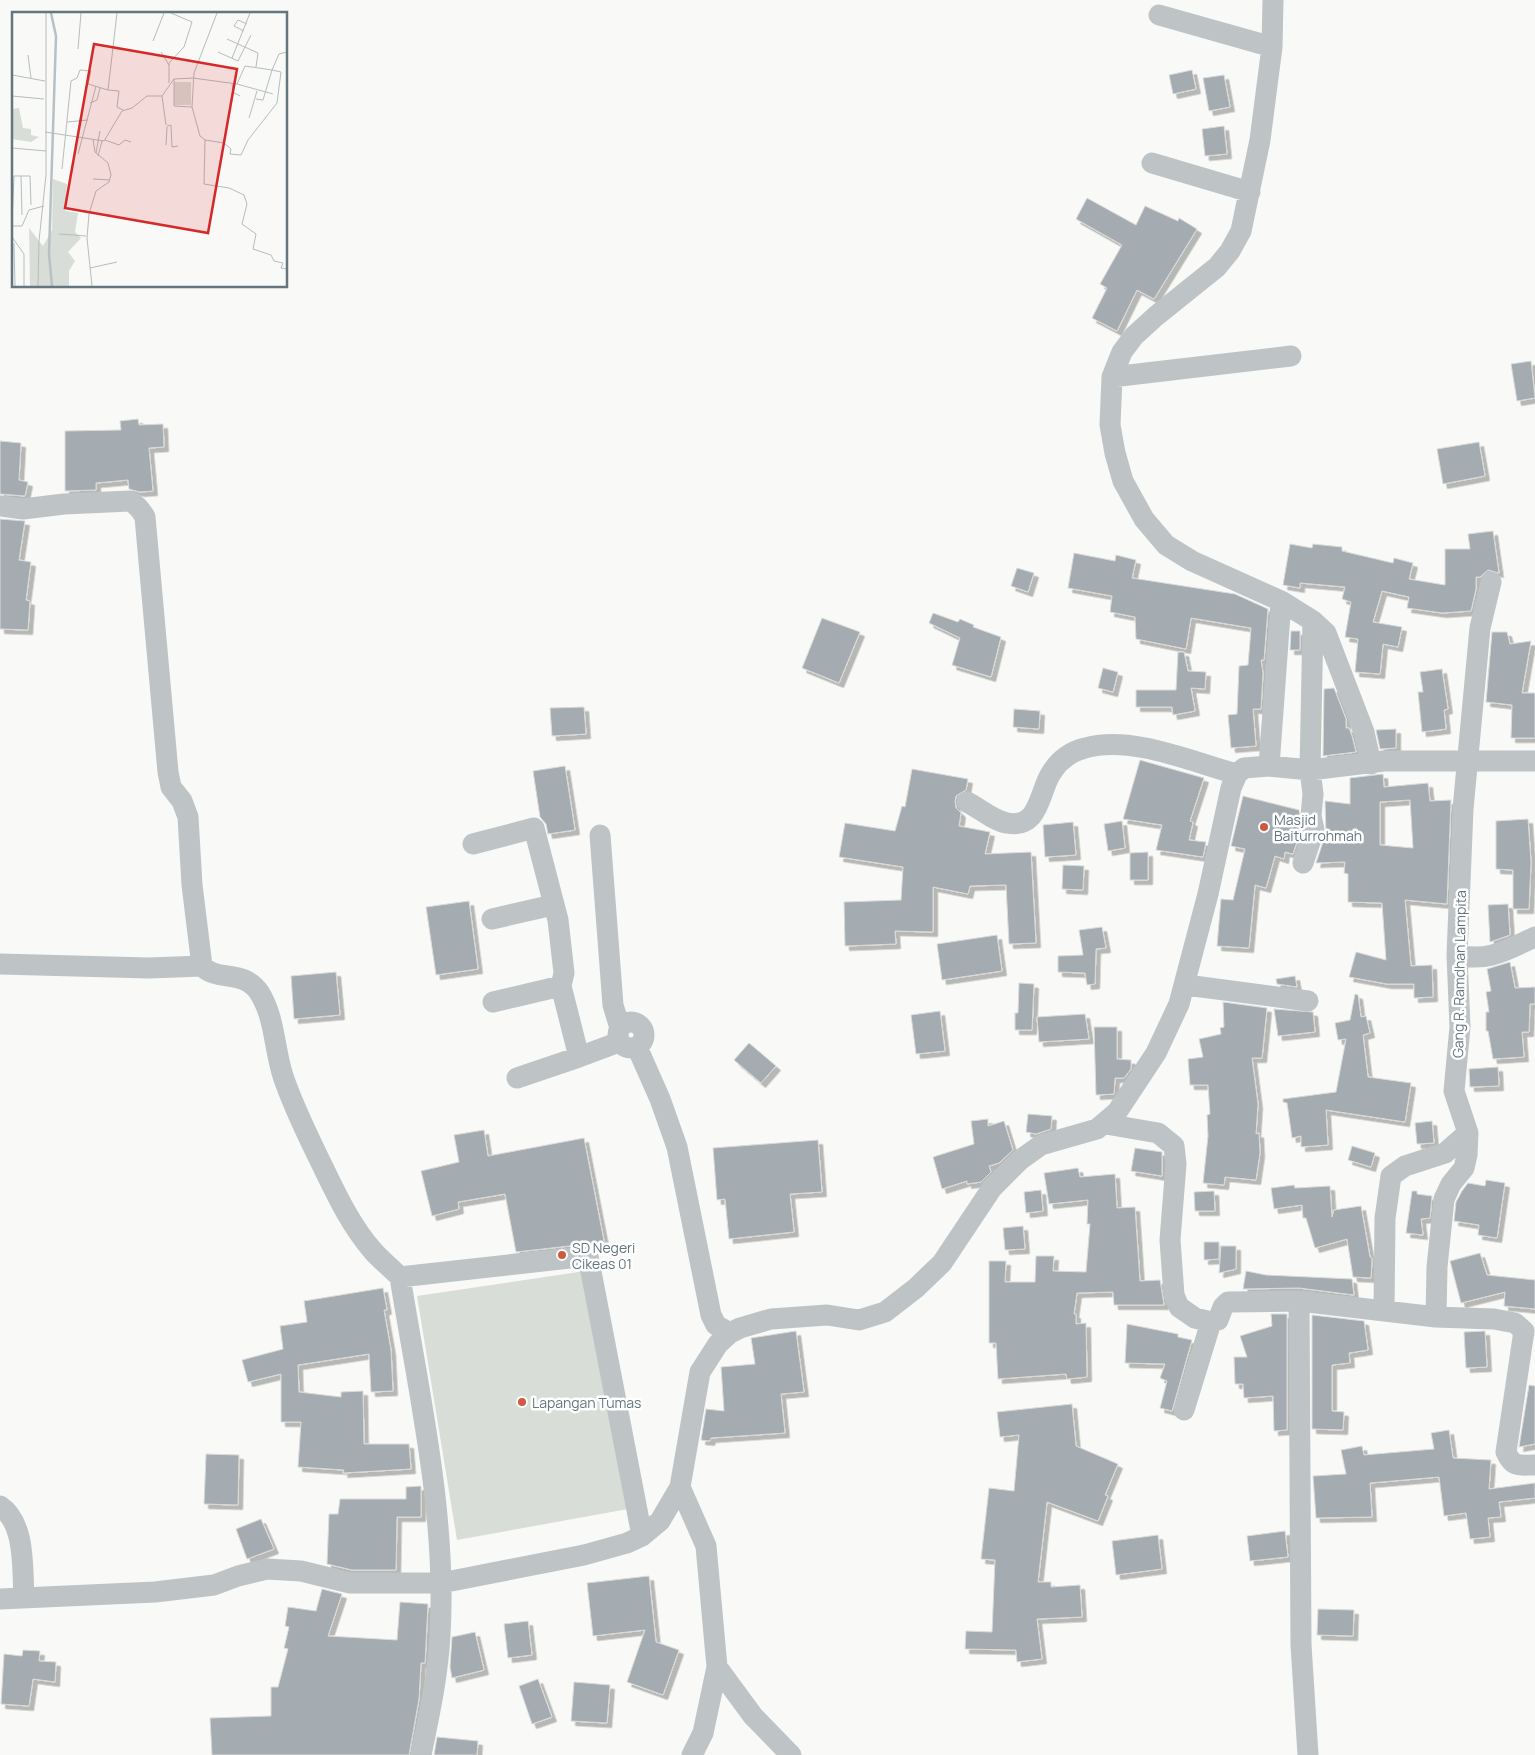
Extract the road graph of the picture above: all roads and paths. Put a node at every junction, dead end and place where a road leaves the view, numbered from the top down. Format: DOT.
graph roads {
  1 [pos="1273,0"];
  2 [pos="1159,15"];
  3 [pos="1272,48"];
  4 [pos="1152,163"];
  5 [pos="1250,192"];
  6 [pos="1291,356"];
  7 [pos="1112,377"];
  8 [pos="0,506"];
  9 [pos="1491,582"];
  10 [pos="1281,601"];
  11 [pos="1313,621"];
  12 [pos="1467,761"];
  13 [pos="1535,761"];
  14 [pos="1371,764"];
  15 [pos="1268,766"];
  16 [pos="1310,770"];
  17 [pos="1237,774"];
  18 [pos="967,802"];
  19 [pos="600,835"];
  20 [pos="473,844"];
  21 [pos="1304,863"];
  22 [pos="553,905"];
  23 [pos="492,919"];
  24 [pos="1535,937"];
  25 [pos="1457,955"];
  26 [pos="0,964"];
  27 [pos="202,966"];
  28 [pos="1186,985"];
  29 [pos="560,986"];
  30 [pos="1308,1000"];
  31 [pos="493,1002"];
  32 [pos="625,1039"];
  33 [pos="579,1058"];
  34 [pos="517,1078"];
  35 [pos="1106,1124"];
  36 [pos="1468,1133"];
  37 [pos="400,1277"];
  38 [pos="1299,1301"];
  39 [pos="1384,1310"];
  40 [pos="1436,1317"];
  41 [pos="1211,1322"];
  42 [pos="730,1333"];
  43 [pos="1184,1410"];
  44 [pos="1535,1464"];
  45 [pos="680,1487"];
  46 [pos="0,1506"];
  47 [pos="642,1536"];
  48 [pos="441,1583"];
  49 [pos="24,1596"];
  50 [pos="0,1599"];
  51 [pos="717,1667"];
  52 [pos="421,1755"];
  53 [pos="692,1755"];
  54 [pos="791,1755"];
  55 [pos="1308,1755"];
  1 -- 3 [label="street"];
  2 -- 3 [label="street"];
  3 -- 5 [label="street"];
  4 -- 5 [label="street"];
  5 -- 7 [label="street"];
  6 -- 7 [label="street"];
  7 -- 10 [label="street"];
  8 -- 27 [label="street"];
  9 -- 12 [label="street, Gang R. Ramdhan Lampita"];
  10 -- 11 [label="street"];
  10 -- 15 [label="street"];
  11 -- 14 [label="street"];
  11 -- 16 [label="street"];
  12 -- 13 [label="street"];
  12 -- 14 [label="street"];
  12 -- 25 [label="street, Gang R. Ramdhan Lampita"];
  14 -- 16 [label="street"];
  15 -- 16 [label="street"];
  15 -- 17 [label="street"];
  16 -- 21 [label="street"];
  17 -- 18 [label="street"];
  17 -- 28 [label="street"];
  19 -- 32 [label="street"];
  20 -- 22 [label="street"];
  22 -- 23 [label="street"];
  22 -- 29 [label="street"];
  24 -- 25 [label="street"];
  25 -- 36 [label="street, Gang R. Ramdhan Lampita"];
  26 -- 27 [label="street"];
  27 -- 37 [label="street"];
  28 -- 30 [label="street"];
  28 -- 35 [label="street"];
  29 -- 31 [label="street"];
  29 -- 33 [label="street"];
  32 -- 33 [label="street"];
  32 -- 42 [label="street"];
  33 -- 34 [label="street"];
  35 -- 41 [label="street"];
  35 -- 42 [label="street"];
  36 -- 39 [label="street"];
  36 -- 40 [label="street, Gang R. Ramdhan Lampita"];
  37 -- 47 [label="street"];
  37 -- 48 [label="street"];
  38 -- 39 [label="street"];
  38 -- 41 [label="street"];
  38 -- 55 [label="street"];
  39 -- 40 [label="street"];
  40 -- 44 [label="street"];
  41 -- 43 [label="street"];
  42 -- 45 [label="street"];
  45 -- 47 [label="street"];
  45 -- 51 [label="street"];
  46 -- 49 [label="street"];
  47 -- 48 [label="street"];
  48 -- 49 [label="street"];
  48 -- 52 [label="street"];
  49 -- 50 [label="street"];
  51 -- 53 [label="street"];
  51 -- 54 [label="street"];
}
